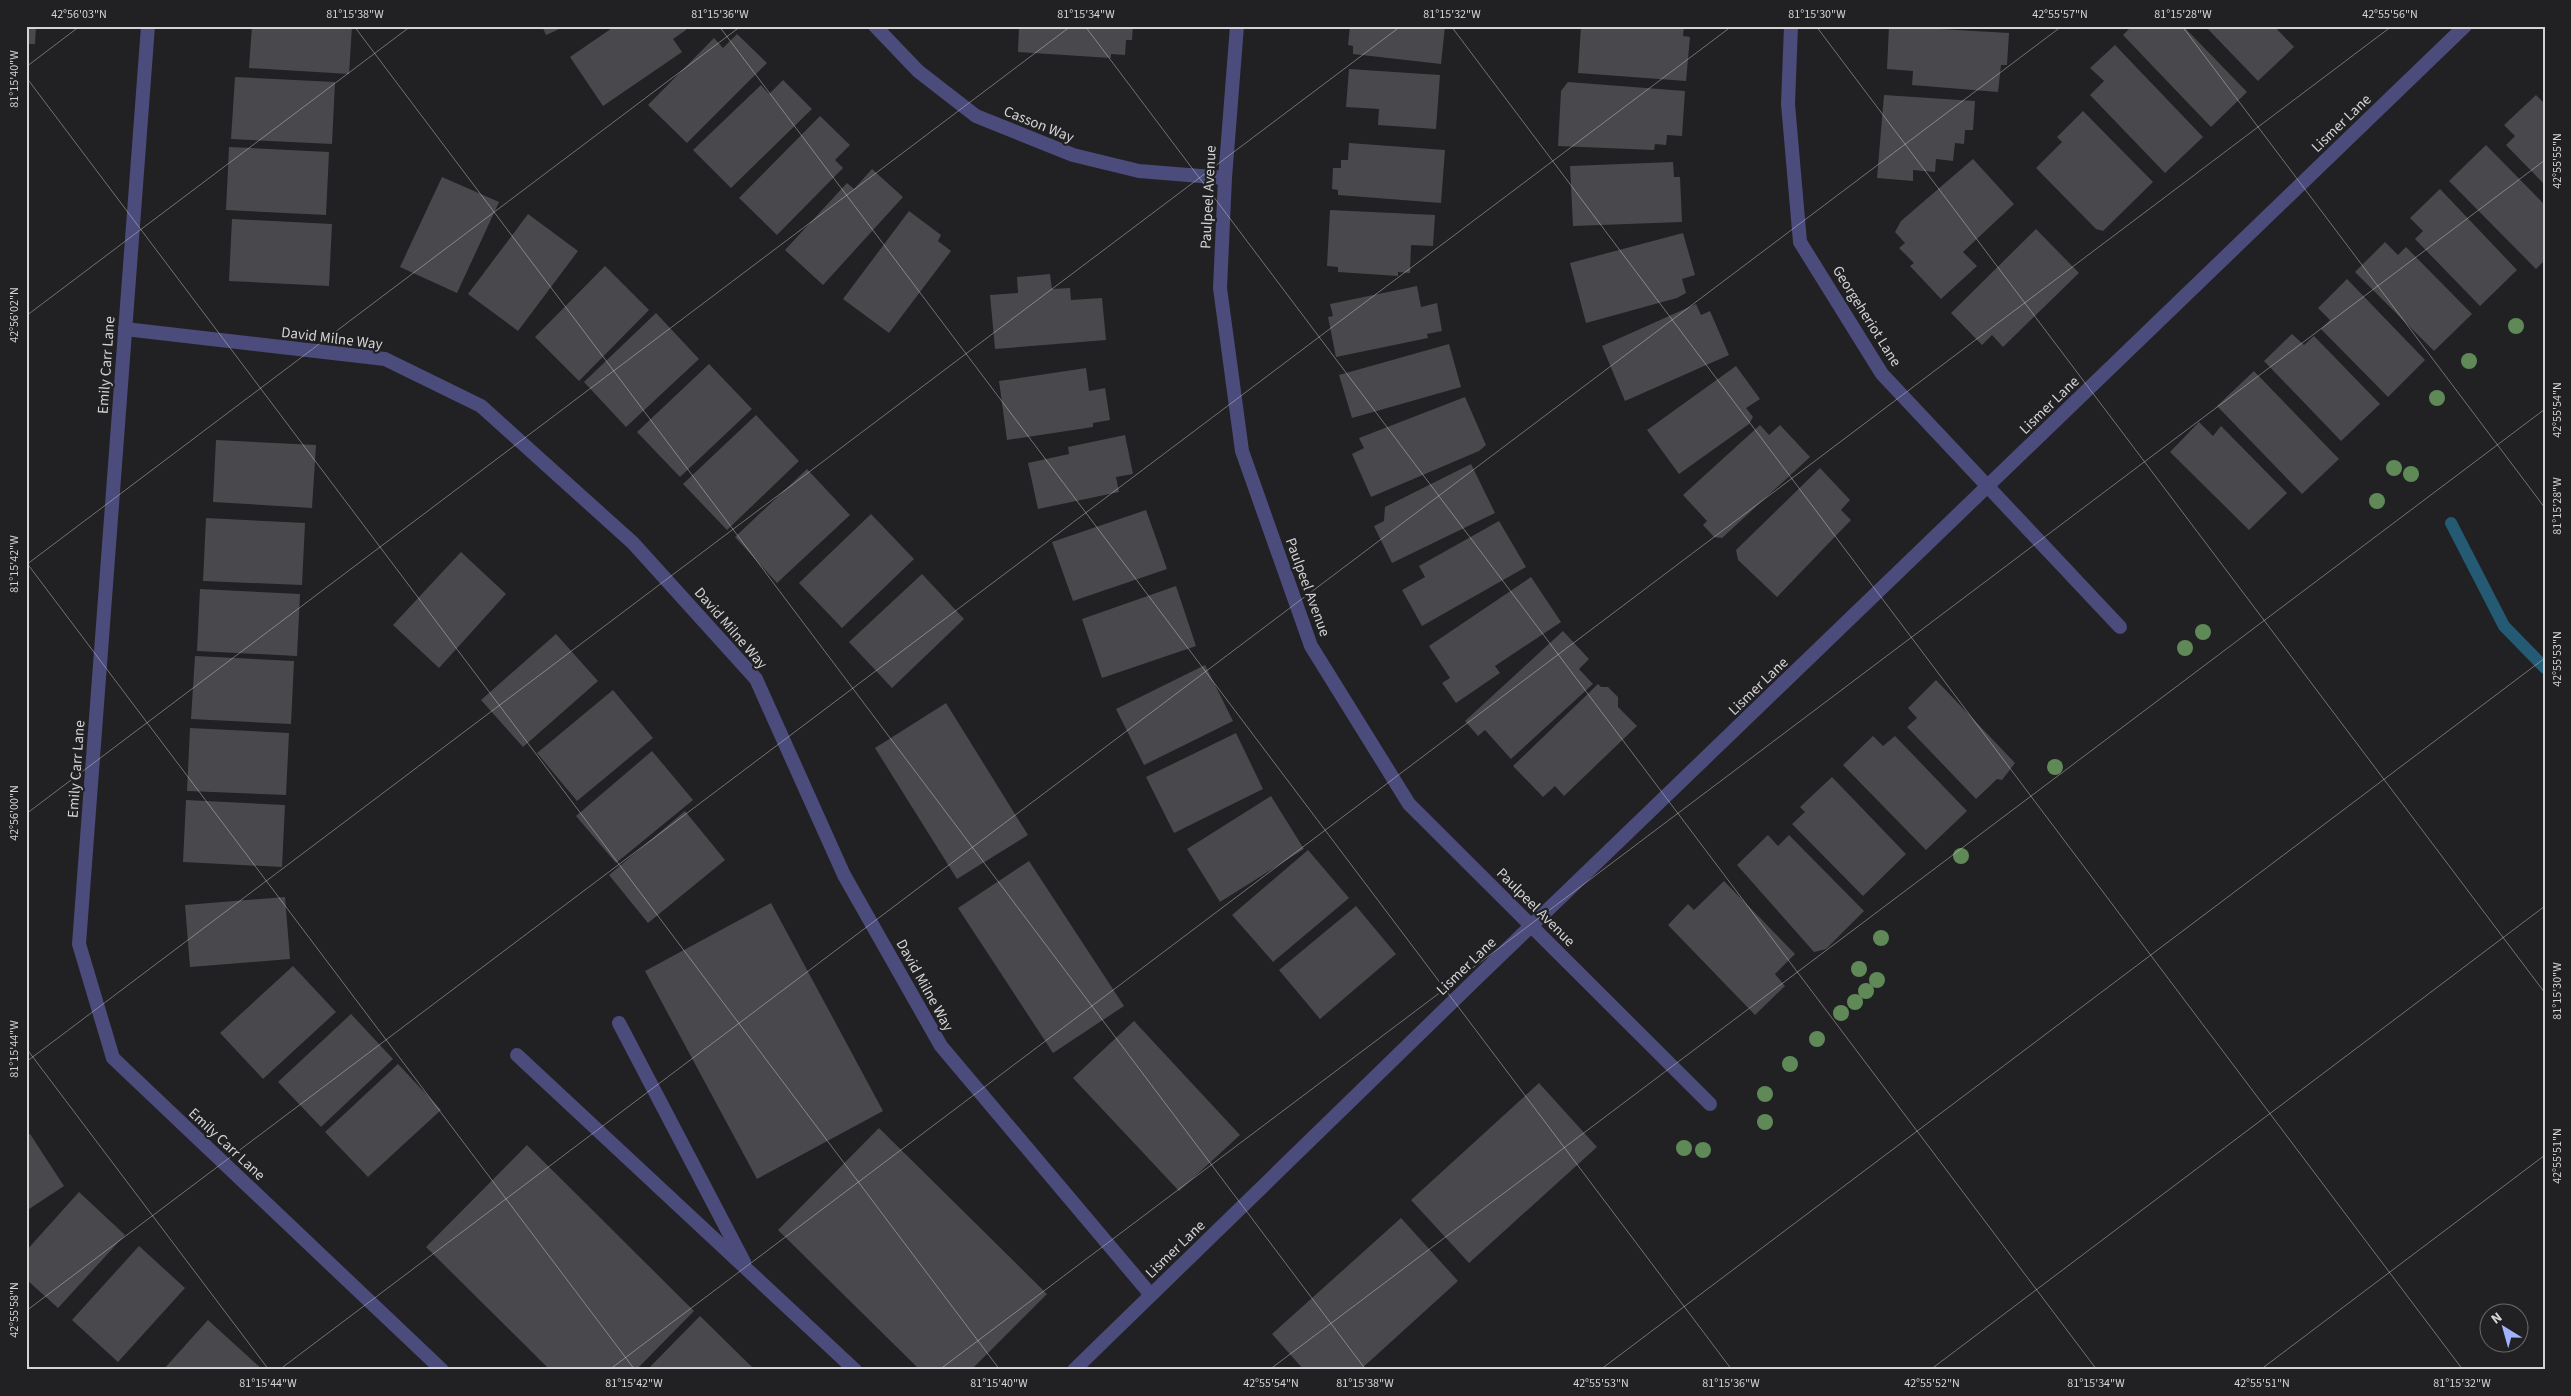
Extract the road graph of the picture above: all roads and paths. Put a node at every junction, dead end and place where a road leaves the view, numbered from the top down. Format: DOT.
graph roads {
  1 [pos="148,26"];
  2 [pos="876,26"];
  3 [pos="1237,26"];
  4 [pos="1791,26"];
  5 [pos="2465,26"];
  6 [pos="1225,178"];
  7 [pos="125,329"];
  8 [pos="1988,487"];
  9 [pos="2120,627"];
  10 [pos="1531,926"];
  11 [pos="619,1023"];
  12 [pos="517,1055"];
  13 [pos="1710,1104"];
  14 [pos="749,1271"];
  15 [pos="1151,1295"];
  16 [pos="442,1370"];
  17 [pos="855,1370"];
  18 [pos="1074,1370"];
  1 -- 7 [label="street, Emily Carr Lane"];
  2 -- 6 [label="street, Casson Way"];
  3 -- 6 [label="street, Paulpeel Avenue"];
  4 -- 8 [label="street, Georgeheriot Lane"];
  5 -- 8 [label="street, Lismer Lane"];
  6 -- 10 [label="street, Paulpeel Avenue"];
  7 -- 15 [label="street, David Milne Way"];
  7 -- 16 [label="street, Emily Carr Lane"];
  8 -- 9 [label="street, Georgeheriot Lane"];
  8 -- 10 [label="street, Lismer Lane"];
  10 -- 13 [label="street, Paulpeel Avenue"];
  10 -- 15 [label="street, Lismer Lane"];
  11 -- 14 [label="street"];
  12 -- 14 [label="street"];
  14 -- 17 [label="street"];
  15 -- 18 [label="street, Lismer Lane"];
}
